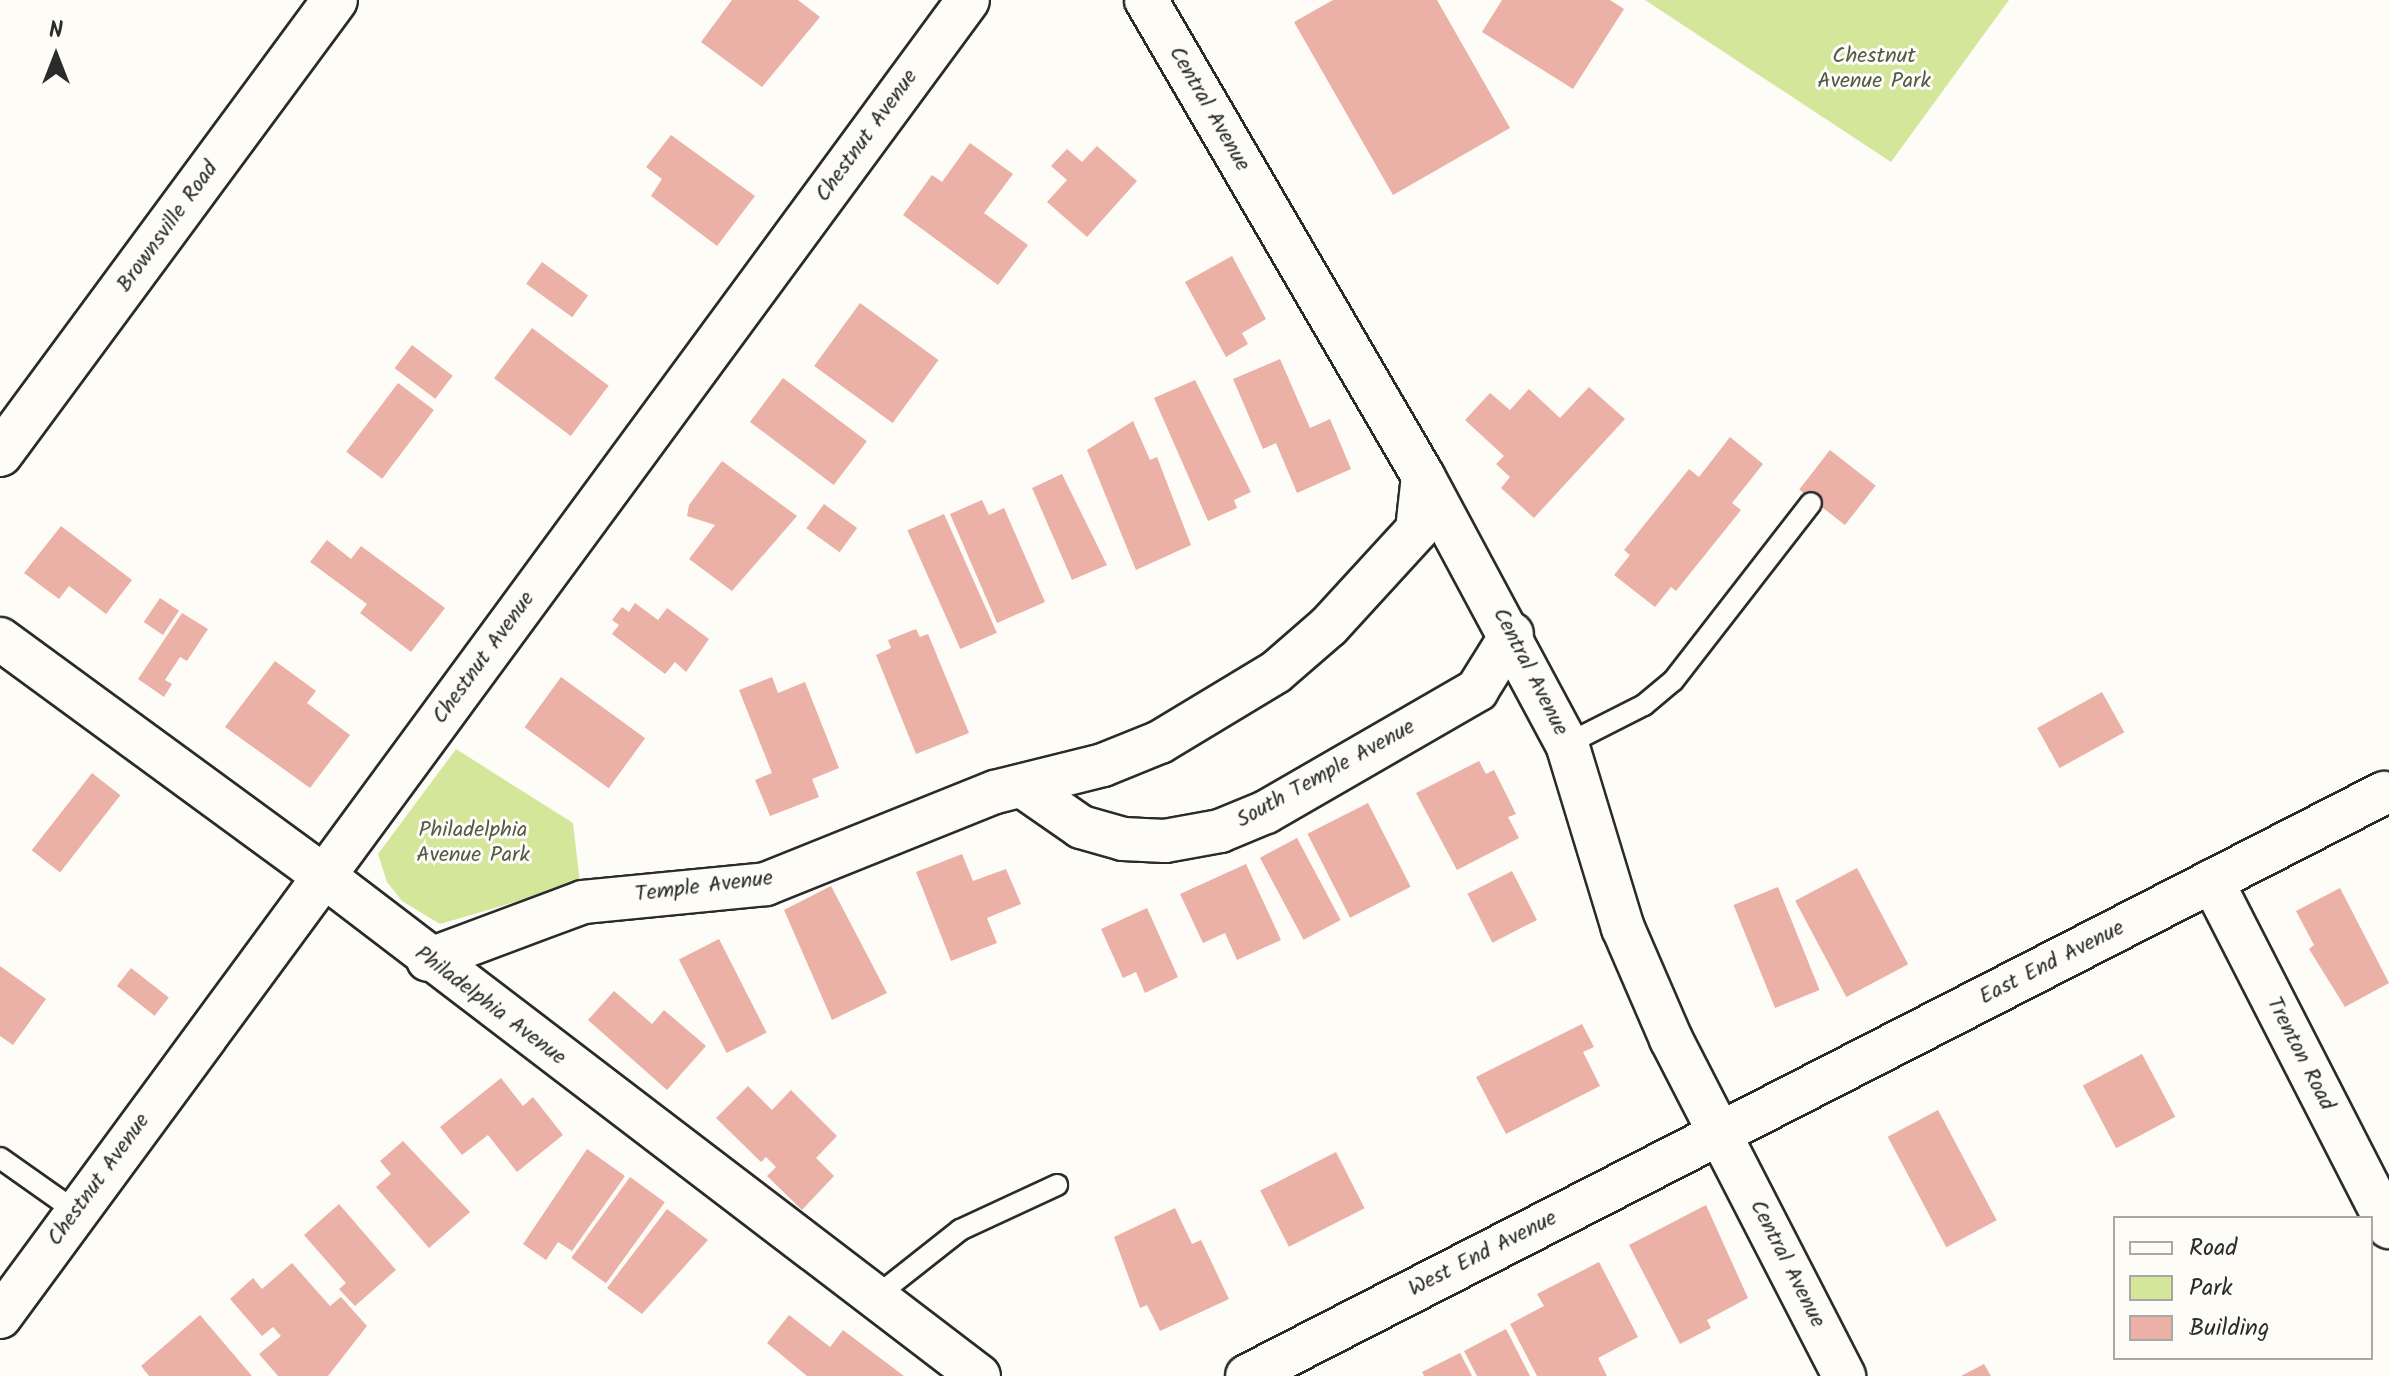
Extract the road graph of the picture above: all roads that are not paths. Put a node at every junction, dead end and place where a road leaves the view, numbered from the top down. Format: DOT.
graph roads {
  1 [pos="335,0"];
  2 [pos="968,0"];
  3 [pos="1146,0"];
  4 [pos="0,454"];
  5 [pos="1423,476"];
  6 [pos="1811,503"];
  7 [pos="1512,634"];
  8 [pos="0,639"];
  9 [pos="1567,744"];
  10 [pos="1022,786"];
  11 [pos="2384,793"];
  12 [pos="324,876"];
  13 [pos="2212,881"];
  14 [pos="428,960"];
  15 [pos="1719,1132"];
  16 [pos="0,1158"];
  17 [pos="1057,1185"];
  18 [pos="75,1211"];
  19 [pos="2389,1227"];
  20 [pos="874,1298"];
  21 [pos="0,1317"];
  22 [pos="979,1376"];
  23 [pos="1247,1376"];
  24 [pos="1844,1376"];
  1 -- 4 [label="street, Brownsville Road"];
  2 -- 12 [label="street, Chestnut Avenue"];
  3 -- 5 [label="street, Central Avenue"];
  5 -- 7 [label="street, Central Avenue"];
  5 -- 10 [label="street, Temple Avenue"];
  6 -- 9 [label="lane"];
  7 -- 9 [label="street, Central Avenue"];
  7 -- 10 [label="street, South Temple Avenue"];
  8 -- 12 [label="street, Philadelphia Avenue"];
  9 -- 15 [label="street, Central Avenue"];
  10 -- 14 [label="street, Temple Avenue"];
  11 -- 13 [label="street, East End Avenue"];
  12 -- 14 [label="street, Philadelphia Avenue"];
  12 -- 18 [label="street, Chestnut Avenue"];
  13 -- 15 [label="street, East End Avenue"];
  13 -- 19 [label="street, Trenton Road"];
  14 -- 20 [label="street, Philadelphia Avenue"];
  15 -- 23 [label="street, West End Avenue"];
  15 -- 24 [label="street, Central Avenue"];
  16 -- 18 [label="lane"];
  17 -- 20 [label="lane"];
  18 -- 21 [label="street, Chestnut Avenue"];
  20 -- 22 [label="street, Philadelphia Avenue"];
}
